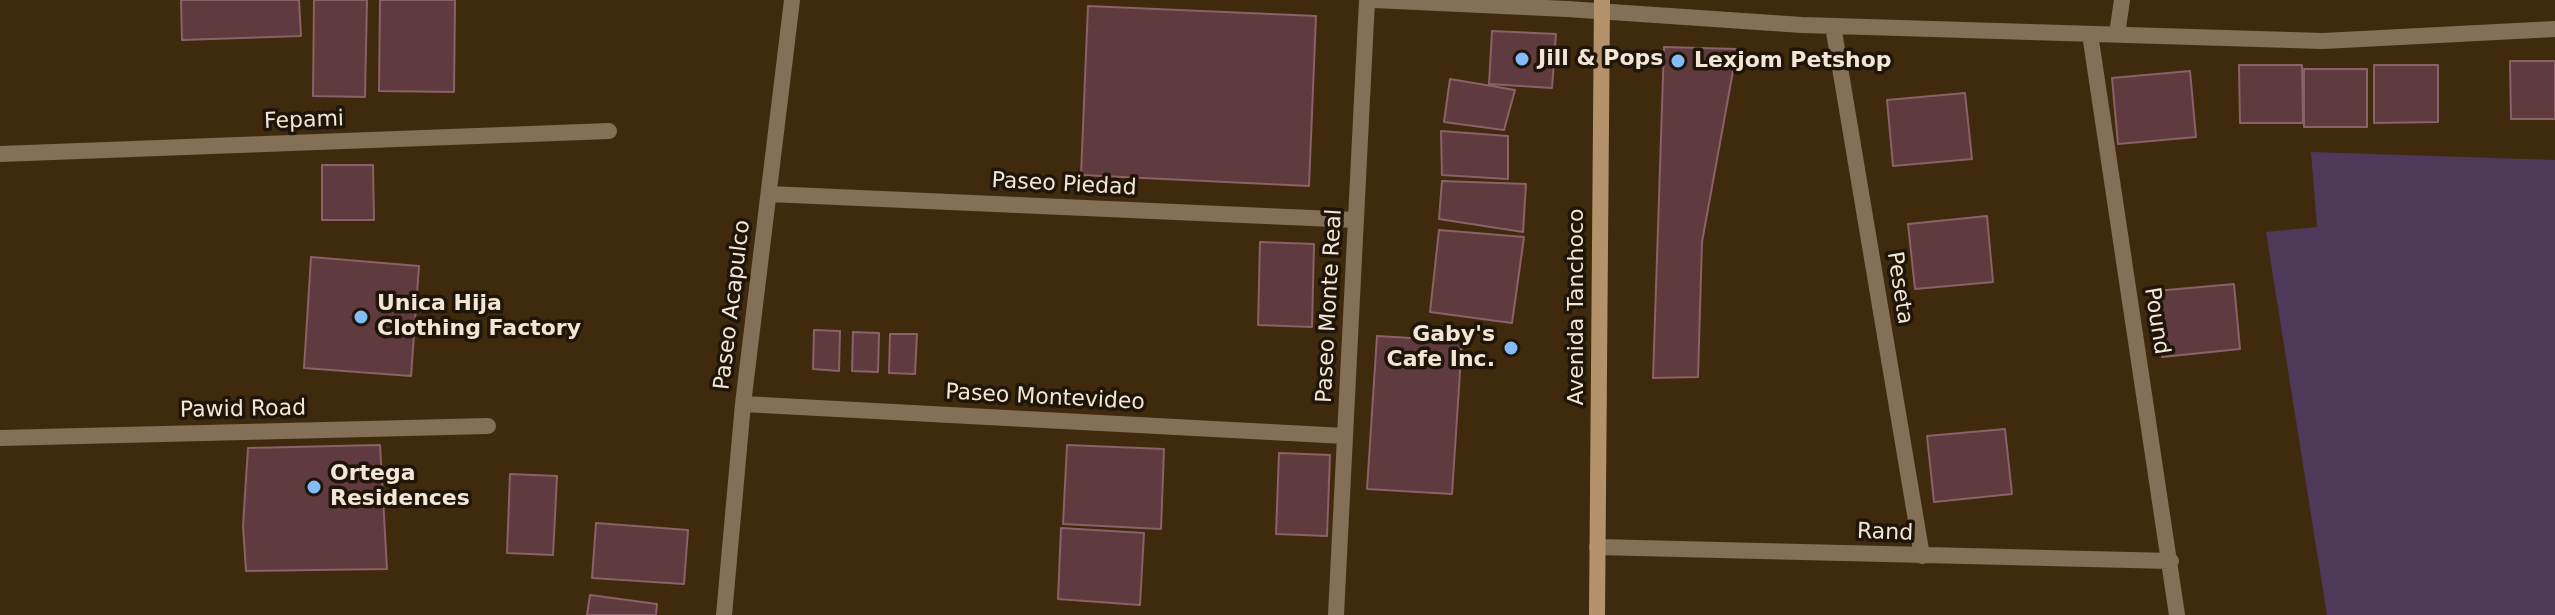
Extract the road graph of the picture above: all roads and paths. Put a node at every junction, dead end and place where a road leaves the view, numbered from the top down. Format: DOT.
graph roads {
  1 [pos="792,0"];
  2 [pos="1367,0"];
  3 [pos="1374,0"];
  4 [pos="2122,0"];
  5 [pos="1602,6"];
  6 [pos="1833,26"];
  7 [pos="2555,29"];
  8 [pos="2090,34"];
  9 [pos="2117,34"];
  10 [pos="609,131"];
  11 [pos="0,154"];
  12 [pos="769,194"];
  13 [pos="1356,220"];
  14 [pos="743,404"];
  15 [pos="488,426"];
  16 [pos="1345,436"];
  17 [pos="0,438"];
  18 [pos="1597,547"];
  19 [pos="1922,556"];
  20 [pos="2171,561"];
  21 [pos="724,615"];
  22 [pos="1336,615"];
  23 [pos="1597,615"];
  24 [pos="2177,615"];
  1 -- 12 [label="street, Paseo Acapulco"];
  2 -- 13 [label="street, Paseo Monte Real"];
  3 -- 5 [label="street"];
  4 -- 9 [label="street"];
  5 -- 6 [label="street"];
  5 -- 18 [label="street, Avenida Tanchoco"];
  6 -- 8 [label="street"];
  6 -- 19 [label="street, Peseta"];
  7 -- 9 [label="street"];
  8 -- 9 [label="street"];
  8 -- 20 [label="street, Pound"];
  10 -- 11 [label="street, Fepami"];
  12 -- 13 [label="street, Paseo Piedad"];
  12 -- 14 [label="street, Paseo Acapulco"];
  13 -- 16 [label="street, Paseo Monte Real"];
  14 -- 16 [label="street, Paseo Montevideo"];
  14 -- 21 [label="street, Paseo Acapulco"];
  15 -- 17 [label="street, Pawid Road"];
  16 -- 22 [label="street, Paseo Monte Real"];
  18 -- 19 [label="street, Rand"];
  18 -- 23 [label="street, Avenida Tanchoco"];
  19 -- 20 [label="street, Rand"];
  20 -- 24 [label="street, Pound"];
}
